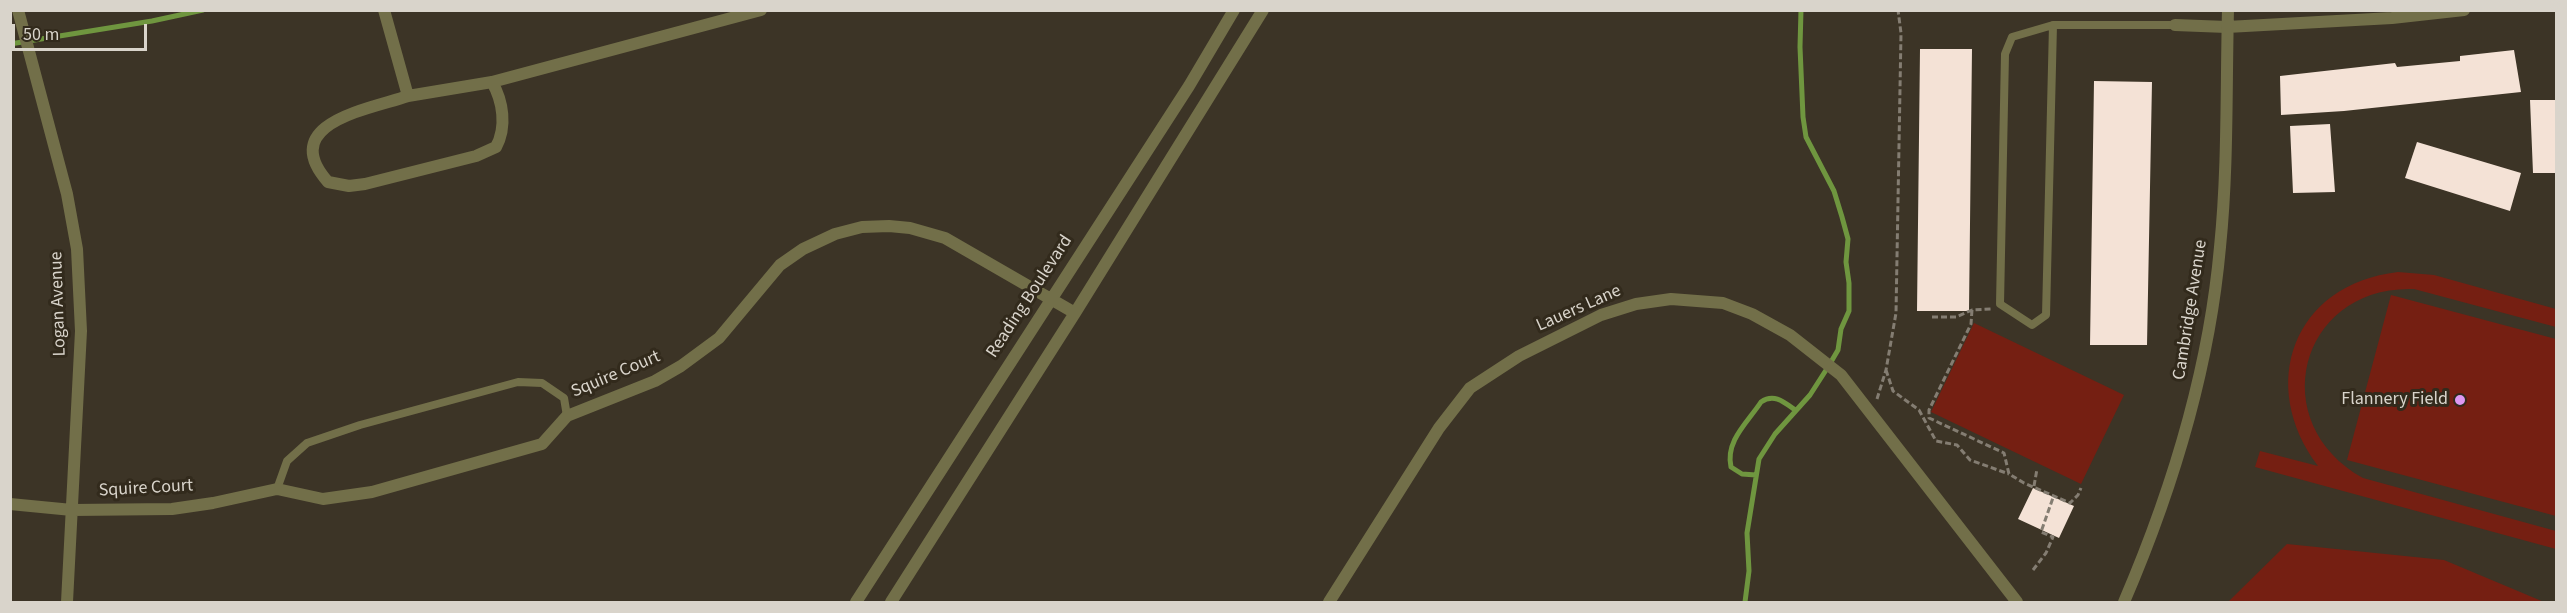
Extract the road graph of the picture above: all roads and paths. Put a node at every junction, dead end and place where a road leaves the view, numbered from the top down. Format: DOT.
graph roads {
  1 [pos="18,10"];
  2 [pos="384,10"];
  3 [pos="761,10"];
  4 [pos="1234,10"];
  5 [pos="1263,10"];
  6 [pos="1898,10"];
  7 [pos="2228,10"];
  8 [pos="2464,10"];
  9 [pos="2053,26"];
  10 [pos="2175,26"];
  11 [pos="2228,27"];
  12 [pos="492,82"];
  13 [pos="408,96"];
  14 [pos="1050,298"];
  15 [pos="2000,304"];
  16 [pos="1972,310"];
  17 [pos="1076,313"];
  18 [pos="1932,317"];
  19 [pos="1886,370"];
  20 [pos="1874,415"];
  21 [pos="567,416"];
  22 [pos="2037,469"];
  23 [pos="2009,474"];
  24 [pos="2034,486"];
  25 [pos="2080,488"];
  26 [pos="277,489"];
  27 [pos="2054,495"];
  28 [pos="10,504"];
  29 [pos="72,510"];
  30 [pos="2033,570"];
  31 [pos="67,603"];
  32 [pos="856,603"];
  33 [pos="891,603"];
  34 [pos="1329,603"];
  35 [pos="2017,603"];
  36 [pos="2124,603"];
  1 -- 29 [label="street, Logan Avenue"];
  2 -- 13 [label="street"];
  3 -- 12 [label="street"];
  4 -- 14 [label="street, Reading Boulevard"];
  5 -- 17 [label="street"];
  6 -- 19 [label="path"];
  7 -- 11 [label="street, Cambridge Avenue"];
  8 -- 11 [label="street"];
  9 -- 10 [label="lane"];
  9 -- 15 [label="lane"];
  9 -- 15 [label="lane"];
  10 -- 11 [label="street"];
  11 -- 36 [label="street, Cambridge Avenue"];
  12 -- 13 [label="street"];
  12 -- 13 [label="street"];
  14 -- 17 [label="street, Squire Court"];
  14 -- 21 [label="street, Squire Court"];
  14 -- 32 [label="street, Reading Boulevard"];
  15 -- 16 [label="path"];
  16 -- 18 [label="path"];
  16 -- 23 [label="path"];
  17 -- 33 [label="street"];
  19 -- 20 [label="path"];
  19 -- 23 [label="path"];
  20 -- 34 [label="street, Lauers Lane"];
  20 -- 35 [label="street, Lauers Lane"];
  21 -- 26 [label="street, Squire Court"];
  21 -- 26 [label="lane"];
  22 -- 24 [label="path"];
  23 -- 24 [label="path"];
  24 -- 27 [label="path"];
  25 -- 27 [label="path"];
  26 -- 29 [label="street, Squire Court"];
  27 -- 30 [label="path"];
  28 -- 29 [label="street, Squire Court"];
  29 -- 31 [label="street, Logan Avenue"];
}
